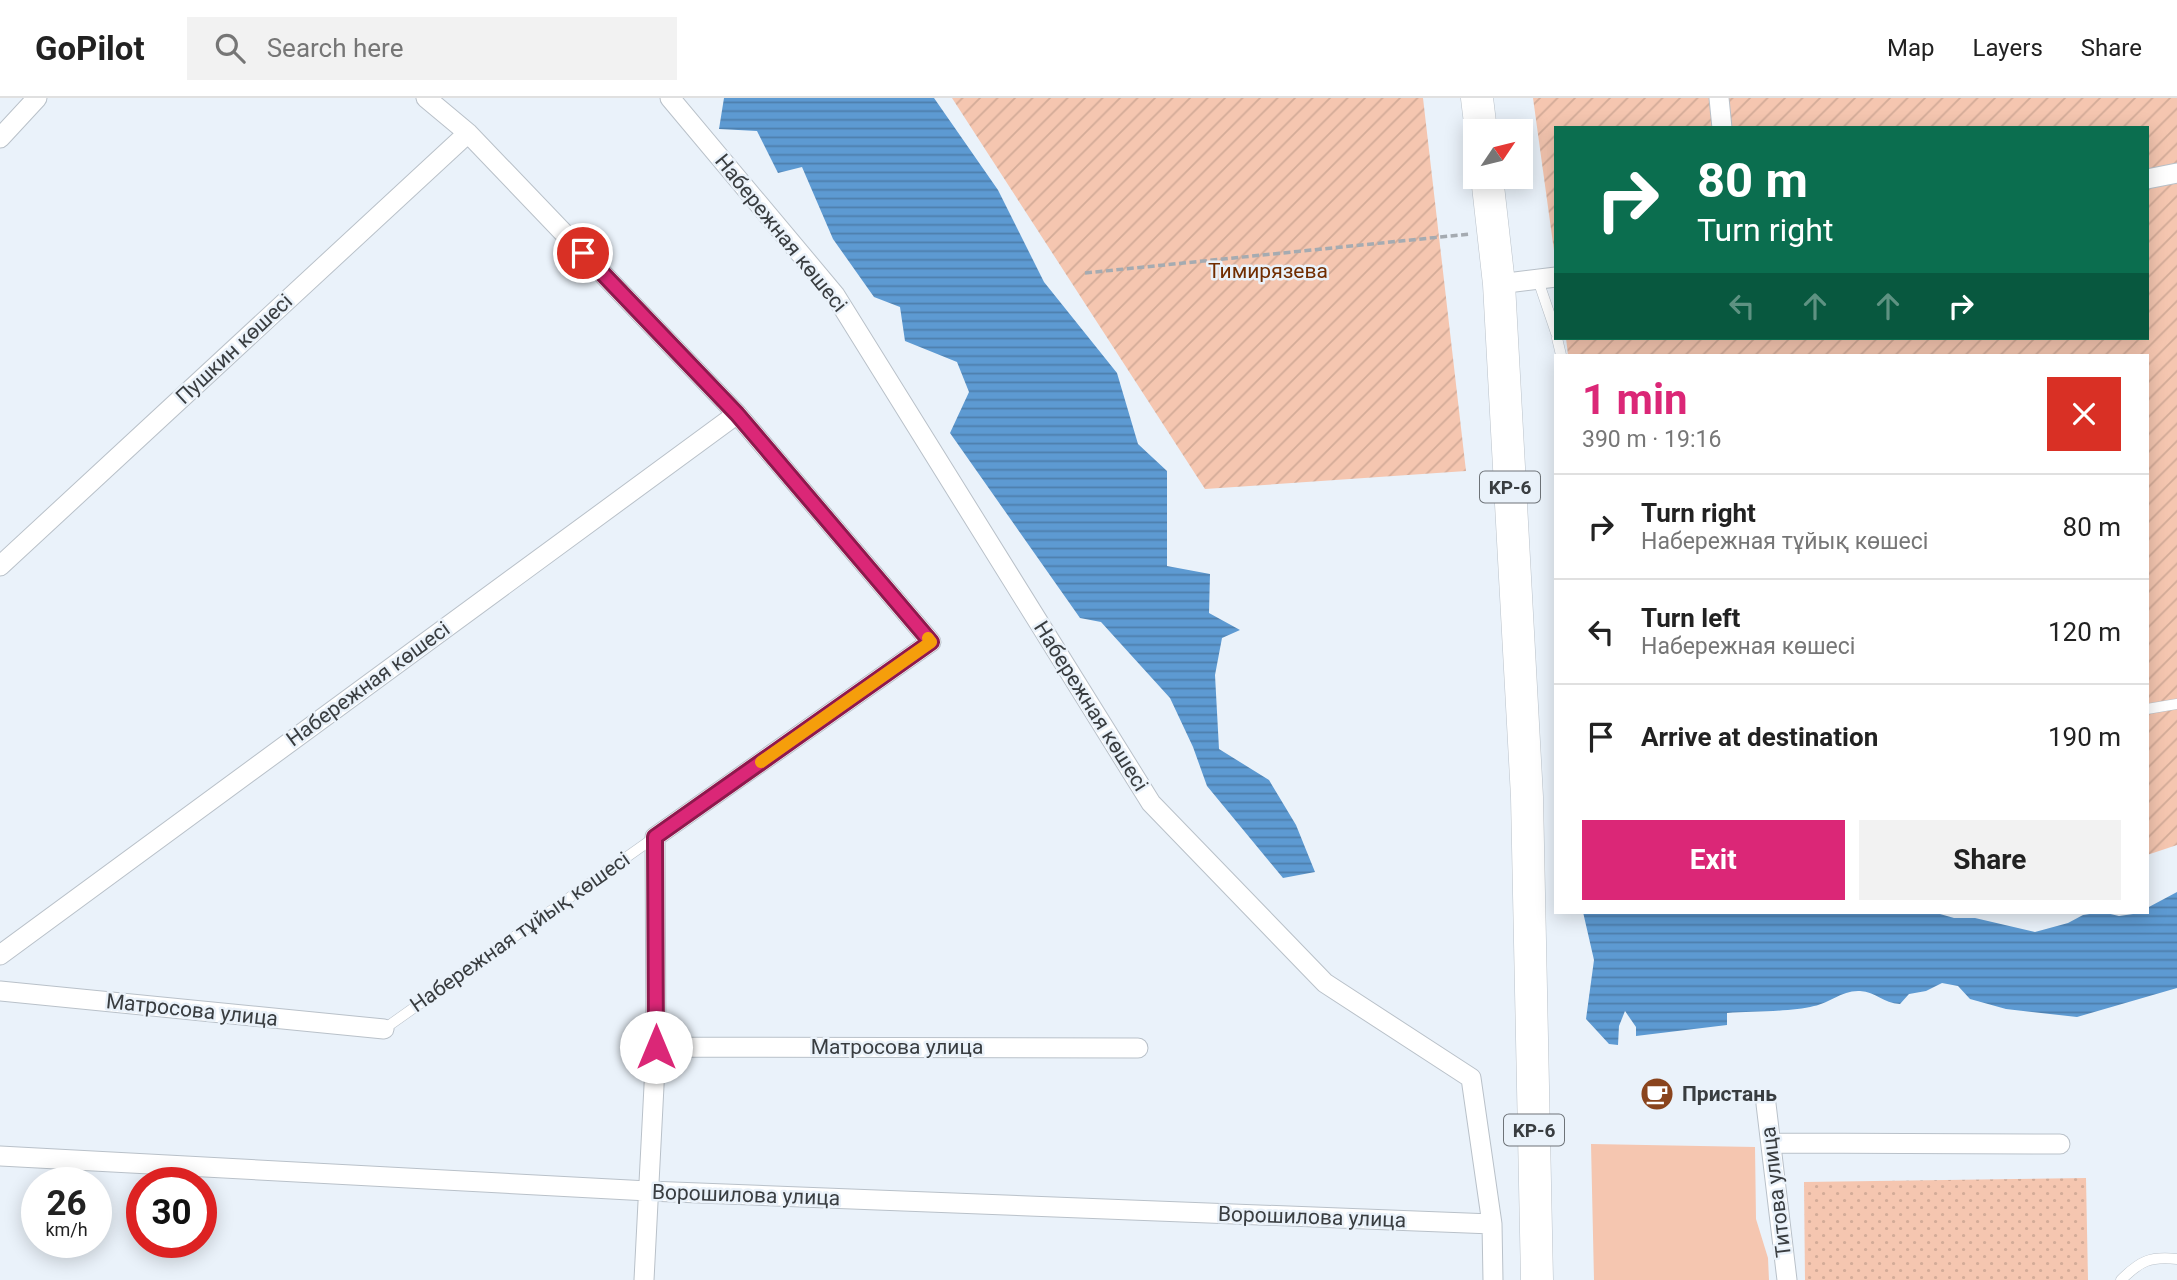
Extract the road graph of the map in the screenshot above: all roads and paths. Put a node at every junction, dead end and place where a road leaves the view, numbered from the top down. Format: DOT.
graph roads {
  1 [pos="37,98"];
  2 [pos="426,98"];
  3 [pos="670,98"];
  4 [pos="1477,98"];
  5 [pos="1719,98"];
  6 [pos="1480,119"];
  7 [pos="1722,126"];
  8 [pos="468,133"];
  9 [pos="0,138"];
  10 [pos="2177,173"];
  11 [pos="2149,179"];
  12 [pos="1488,189"];
  13 [pos="1493,232"];
  14 [pos="1085,273"];
  15 [pos="1547,279"];
  16 [pos="1499,284"];
  17 [pos="1554,323"];
  18 [pos="737,414"];
  19 [pos="0,566"];
  20 [pos="2177,704"];
  21 [pos="2149,709"];
  22 [pos="655,837"];
  23 [pos="0,954"];
  24 [pos="0,991"];
  25 [pos="384,1029"];
  26 [pos="656,1047"];
  27 [pos="1139,1048"];
  28 [pos="1766,1104"];
  29 [pos="1771,1143"];
  30 [pos="2060,1144"];
  31 [pos="0,1156"];
  32 [pos="648,1191"];
  33 [pos="1492,1224"];
  34 [pos="2177,1259"];
  35 [pos="644,1280"];
  36 [pos="1493,1280"];
  37 [pos="1537,1280"];
  38 [pos="1787,1280"];
  39 [pos="2122,1280"];
  1 -- 9 [label="street"];
  2 -- 8 [label="street"];
  3 -- 33 [label="street, Набережная көшесі"];
  4 -- 6 [label="highway"];
  5 -- 7 [label="street"];
  8 -- 18 [label="street"];
  8 -- 19 [label="street, Пушкин көшесі"];
  10 -- 11 [label="street"];
  12 -- 13 [label="highway, KP-6"];
  13 -- 14 [label="path"];
  13 -- 16 [label="highway, KP-6"];
  15 -- 16 [label="street"];
  15 -- 17 [label="lane"];
  16 -- 37 [label="highway, KP-6"];
  18 -- 22 [label="street, Набережная тұйық көшесі"];
  18 -- 23 [label="street, Набережная көшесі"];
  20 -- 21 [label="lane"];
  22 -- 25 [label="lane, Набережная тұйық көшесі"];
  22 -- 26 [label="street"];
  24 -- 25 [label="street, Матросова улица"];
  26 -- 27 [label="street, Матросова улица"];
  26 -- 32 [label="street"];
  28 -- 29 [label="street, Титова улица"];
  29 -- 30 [label="street"];
  29 -- 38 [label="street, Титова улица"];
  31 -- 32 [label="street, Ворошилова улица"];
  32 -- 33 [label="street, Ворошилова улица"];
  32 -- 35 [label="street"];
  33 -- 36 [label="street, Набережная көшесі"];
  34 -- 39 [label="lane"];
}
